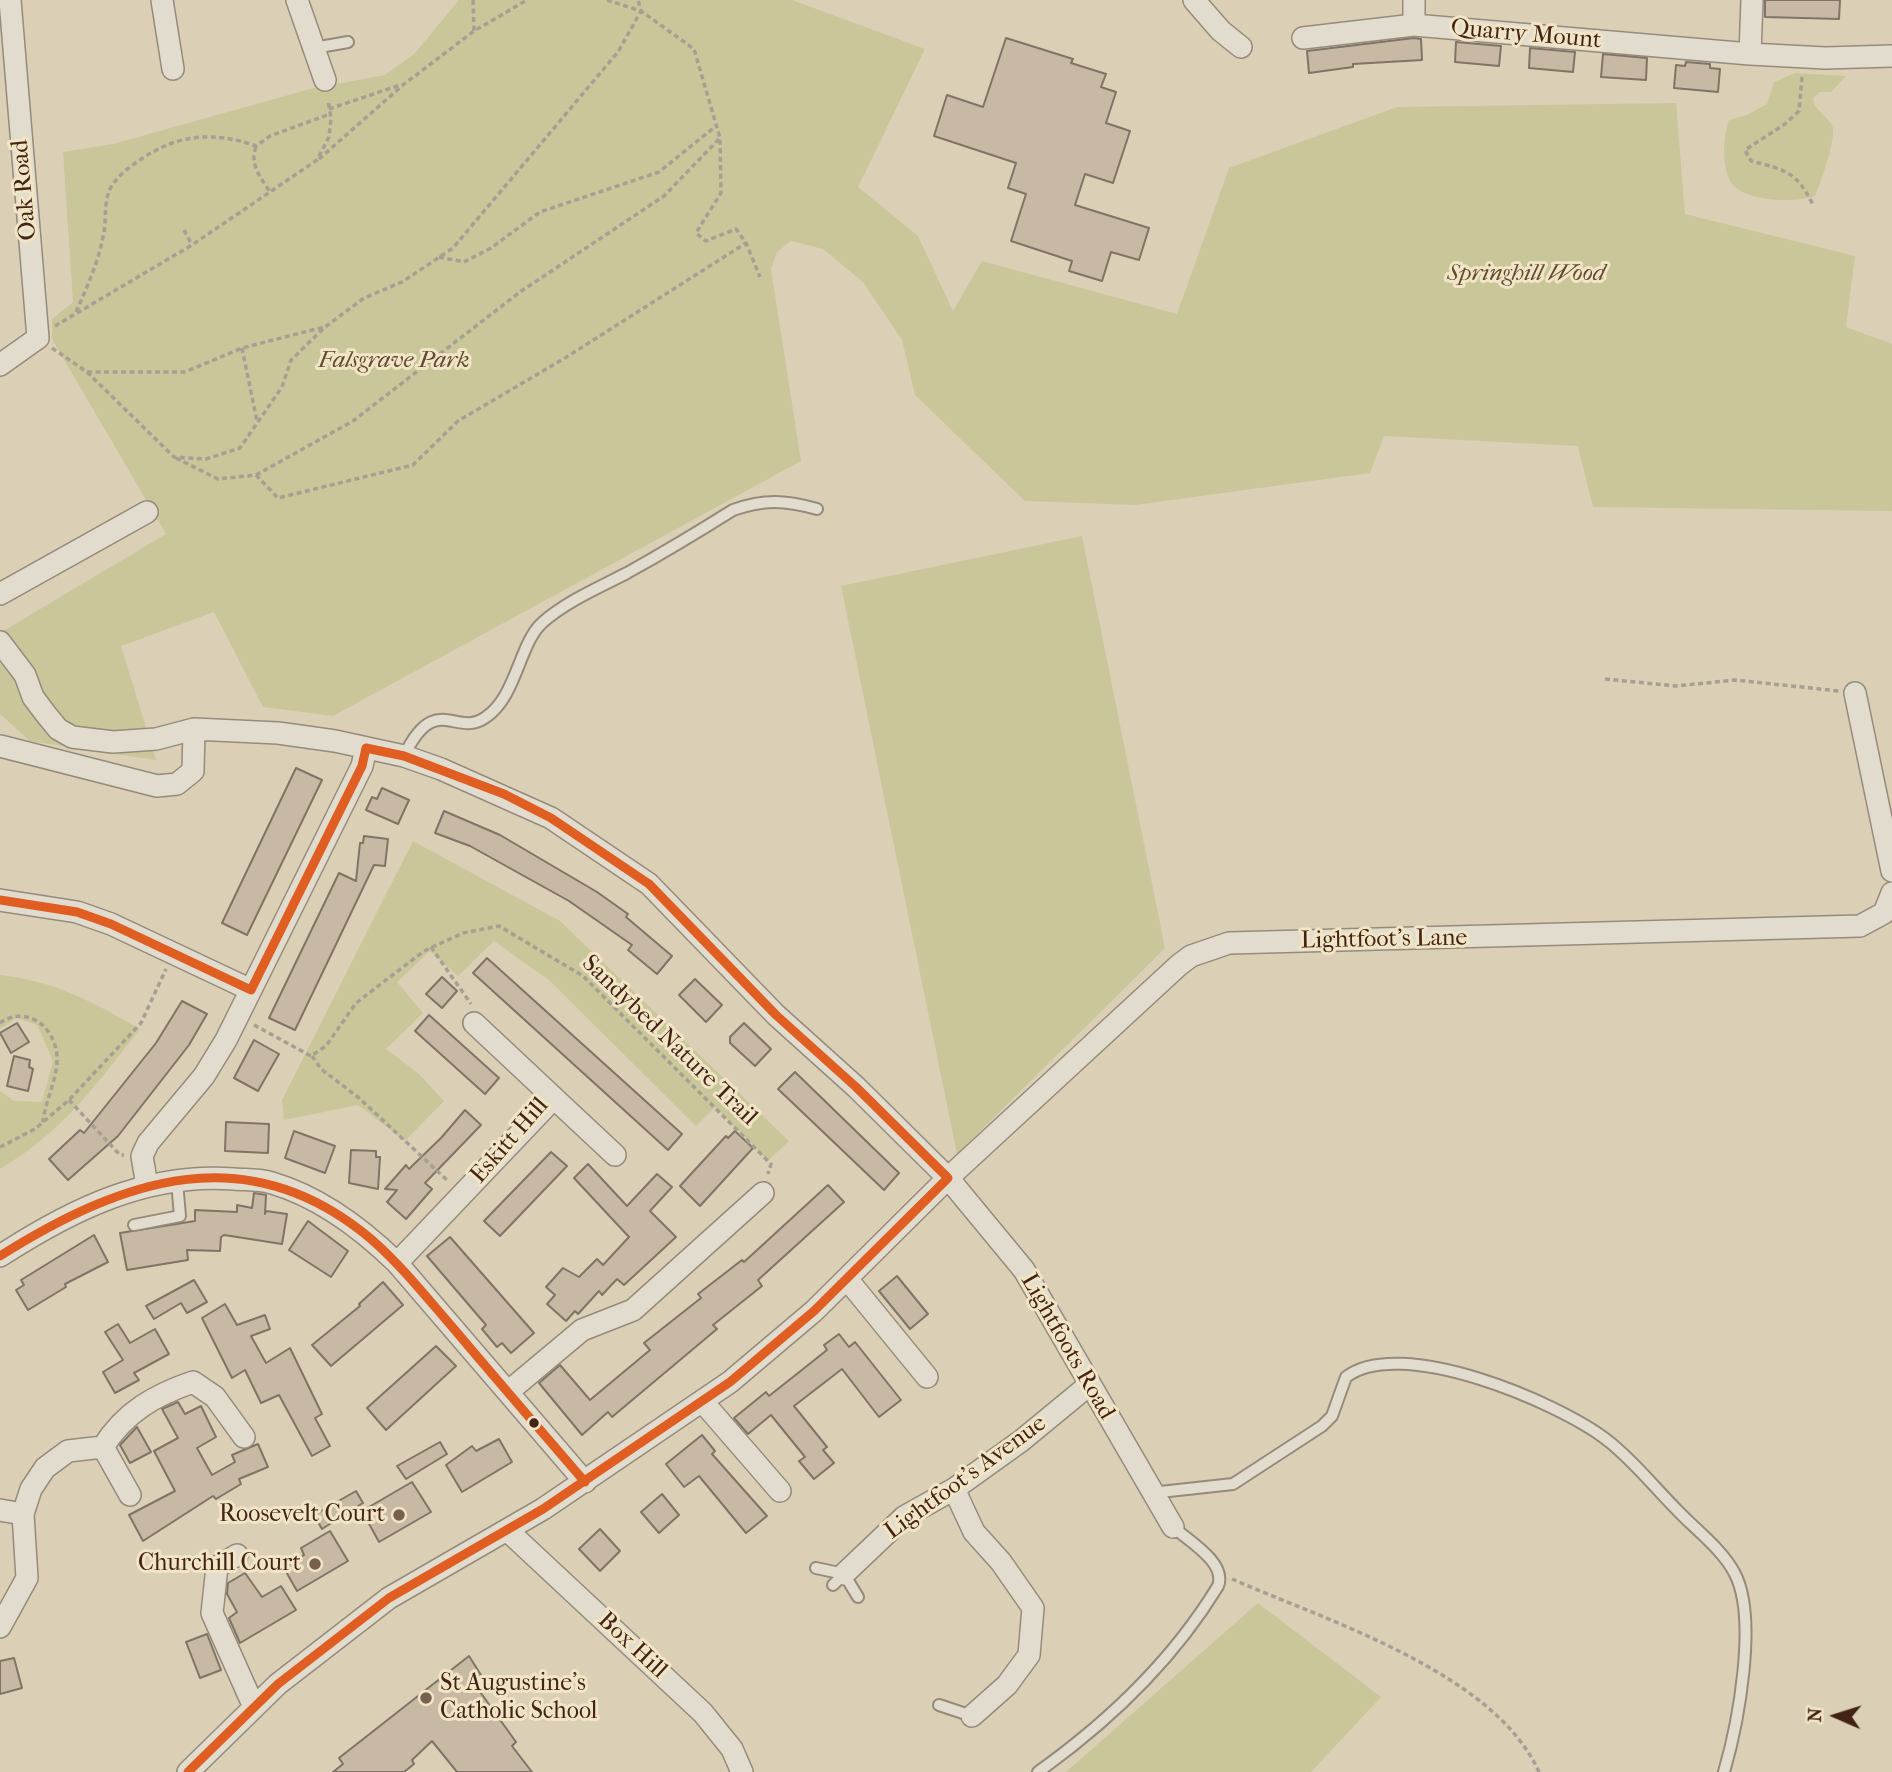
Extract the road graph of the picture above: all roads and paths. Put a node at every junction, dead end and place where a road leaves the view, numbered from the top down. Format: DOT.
graph roads {
  1 [pos="10,0"];
  2 [pos="162,0"];
  3 [pos="297,0"];
  4 [pos="473,0"];
  5 [pos="527,0"];
  6 [pos="607,0"];
  7 [pos="638,0"];
  8 [pos="1194,0"];
  9 [pos="1414,0"];
  10 [pos="1752,0"];
  11 [pos="641,11"];
  12 [pos="1414,25"];
  13 [pos="474,31"];
  14 [pos="1303,38"];
  15 [pos="348,42"];
  16 [pos="1241,47"];
  17 [pos="314,48"];
  18 [pos="1750,54"];
  19 [pos="1892,56"];
  20 [pos="1800,57"];
  21 [pos="173,69"];
  22 [pos="325,80"];
  23 [pos="402,85"];
  24 [pos="330,111"];
  25 [pos="716,126"];
  26 [pos="720,138"];
  27 [pos="256,146"];
  28 [pos="317,160"];
  29 [pos="270,192"];
  30 [pos="1813,205"];
  31 [pos="184,230"];
  32 [pos="746,243"];
  33 [pos="192,245"];
  34 [pos="439,257"];
  35 [pos="760,277"];
  36 [pos="75,314"];
  37 [pos="325,327"];
  38 [pos="38,338"];
  39 [pos="242,348"];
  40 [pos="0,365"];
  41 [pos="87,372"];
  42 [pos="258,422"];
  43 [pos="174,457"];
  44 [pos="256,475"];
  45 [pos="817,509"];
  46 [pos="147,512"];
  47 [pos="0,594"];
  48 [pos="0,642"];
  49 [pos="1605,679"];
  50 [pos="1855,693"];
  51 [pos="194,729"];
  52 [pos="0,746"];
  53 [pos="366,748"];
  54 [pos="404,756"];
  55 [pos="1892,871"];
  56 [pos="1892,893"];
  57 [pos="0,901"];
  58 [pos="431,947"];
  59 [pos="172,954"];
  60 [pos="251,990"];
  61 [pos="238,1015"];
  62 [pos="0,1023"];
  63 [pos="474,1023"];
  64 [pos="312,1056"];
  65 [pos="554,1098"];
  66 [pos="69,1100"];
  67 [pos="43,1122"];
  68 [pos="0,1147"];
  69 [pos="615,1155"];
  70 [pos="142,1156"];
  71 [pos="947,1178"];
  72 [pos="177,1182"];
  73 [pos="147,1186"];
  74 [pos="763,1193"];
  75 [pos="462,1194"];
  76 [pos="134,1225"];
  77 [pos="0,1256"];
  78 [pos="397,1263"];
  79 [pos="847,1279"];
  80 [pos="927,1377"];
  81 [pos="1089,1385"];
  82 [pos="509,1391"];
  83 [pos="702,1401"];
  84 [pos="244,1437"];
  85 [pos="103,1447"];
  86 [pos="585,1482"];
  87 [pos="954,1489"];
  88 [pos="780,1491"];
  89 [pos="1151,1493"];
  90 [pos="130,1495"];
  91 [pos="0,1510"];
  92 [pos="23,1514"];
  93 [pos="1173,1527"];
  94 [pos="508,1531"];
  95 [pos="237,1555"];
  96 [pos="816,1568"];
  97 [pos="1220,1574"];
  98 [pos="838,1579"];
  99 [pos="858,1597"];
  100 [pos="0,1627"];
  101 [pos="939,1705"];
  102 [pos="254,1707"];
  103 [pos="972,1716"];
  104 [pos="188,1772"];
  105 [pos="742,1772"];
  106 [pos="1038,1772"];
  107 [pos="1539,1772"];
  108 [pos="1724,1772"];
  1 -- 38 [label="street, Oak Road"];
  2 -- 21 [label="street"];
  3 -- 17 [label="street"];
  4 -- 13 [label="path"];
  5 -- 13 [label="path"];
  6 -- 11 [label="path"];
  7 -- 11 [label="path"];
  8 -- 16 [label="street"];
  9 -- 12 [label="street"];
  10 -- 18 [label="street"];
  11 -- 25 [label="path"];
  11 -- 34 [label="path"];
  12 -- 14 [label="street, Quarry Mount"];
  12 -- 18 [label="street, Quarry Mount"];
  13 -- 23 [label="path"];
  15 -- 17 [label="lane"];
  17 -- 22 [label="street"];
  18 -- 20 [label="street, Quarry Mount"];
  19 -- 20 [label="street, Quarry Mount"];
  20 -- 30 [label="path"];
  22 -- 24 [label="path"];
  23 -- 24 [label="path"];
  23 -- 28 [label="path"];
  24 -- 27 [label="path"];
  24 -- 28 [label="path"];
  25 -- 26 [label="path"];
  25 -- 34 [label="path"];
  26 -- 32 [label="path"];
  26 -- 44 [label="path"];
  27 -- 29 [label="path"];
  27 -- 36 [label="path"];
  28 -- 29 [label="path"];
  29 -- 33 [label="path"];
  31 -- 33 [label="path"];
  32 -- 35 [label="path"];
  32 -- 44 [label="path"];
  33 -- 36 [label="path"];
  34 -- 37 [label="path"];
  36 -- 38 [label="path"];
  37 -- 39 [label="path"];
  37 -- 42 [label="path"];
  38 -- 40 [label="street"];
  38 -- 41 [label="path"];
  39 -- 41 [label="path"];
  39 -- 42 [label="path"];
  41 -- 43 [label="path"];
  42 -- 43 [label="path"];
  43 -- 44 [label="path"];
  45 -- 54 [label="lane"];
  46 -- 47 [label="street"];
  48 -- 51 [label="street, Lightfoots Road"];
  49 -- 50 [label="path"];
  50 -- 55 [label="street"];
  51 -- 52 [label="street"];
  51 -- 53 [label="street, Lightfoots Road"];
  53 -- 54 [label="street, Lightfoots Road"];
  53 -- 60 [label="street"];
  54 -- 71 [label="street, Lightfoots Road"];
  56 -- 71 [label="street, Lightfoot's Lane"];
  57 -- 59 [label="street"];
  58 -- 63 [label="path"];
  58 -- 64 [label="path, Sandybed Nature Trail"];
  58 -- 74 [label="path, Sandybed Nature Trail"];
  59 -- 60 [label="street"];
  59 -- 66 [label="path"];
  60 -- 61 [label="street"];
  61 -- 64 [label="path"];
  61 -- 70 [label="street"];
  62 -- 67 [label="path"];
  63 -- 65 [label="street, Eskitt Hill"];
  64 -- 75 [label="path"];
  65 -- 69 [label="street"];
  65 -- 75 [label="street, Eskitt Hill"];
  66 -- 67 [label="path"];
  66 -- 70 [label="path"];
  67 -- 68 [label="path"];
  70 -- 73 [label="street"];
  71 -- 79 [label="street, Lightfoot's Lane"];
  71 -- 81 [label="street, Lightfoots Road"];
  72 -- 73 [label="street"];
  72 -- 76 [label="lane"];
  72 -- 78 [label="street"];
  73 -- 77 [label="street"];
  74 -- 82 [label="street"];
  75 -- 78 [label="street, Eskitt Hill"];
  78 -- 82 [label="street"];
  79 -- 80 [label="street"];
  79 -- 83 [label="street, Lightfoot's Lane"];
  81 -- 87 [label="street, Lightfoot's Avenue"];
  81 -- 89 [label="street, Lightfoots Road"];
  82 -- 86 [label="street"];
  83 -- 86 [label="street, Lightfoot's Lane"];
  83 -- 88 [label="street"];
  84 -- 85 [label="street"];
  85 -- 90 [label="street"];
  85 -- 92 [label="street"];
  86 -- 94 [label="street, Lightfoot's Lane"];
  87 -- 98 [label="street, Lightfoot's Avenue"];
  87 -- 103 [label="street"];
  89 -- 93 [label="street, Lightfoots Road"];
  89 -- 108 [label="lane"];
  91 -- 92 [label="street"];
  92 -- 100 [label="street"];
  93 -- 97 [label="lane"];
  94 -- 102 [label="street, Lightfoot's Lane"];
  94 -- 105 [label="street, Box Hill"];
  95 -- 102 [label="street"];
  96 -- 98 [label="lane"];
  97 -- 106 [label="lane"];
  97 -- 107 [label="path"];
  98 -- 99 [label="lane"];
  101 -- 103 [label="lane"];
  102 -- 104 [label="street, Lightfoot's Lane"];
}
